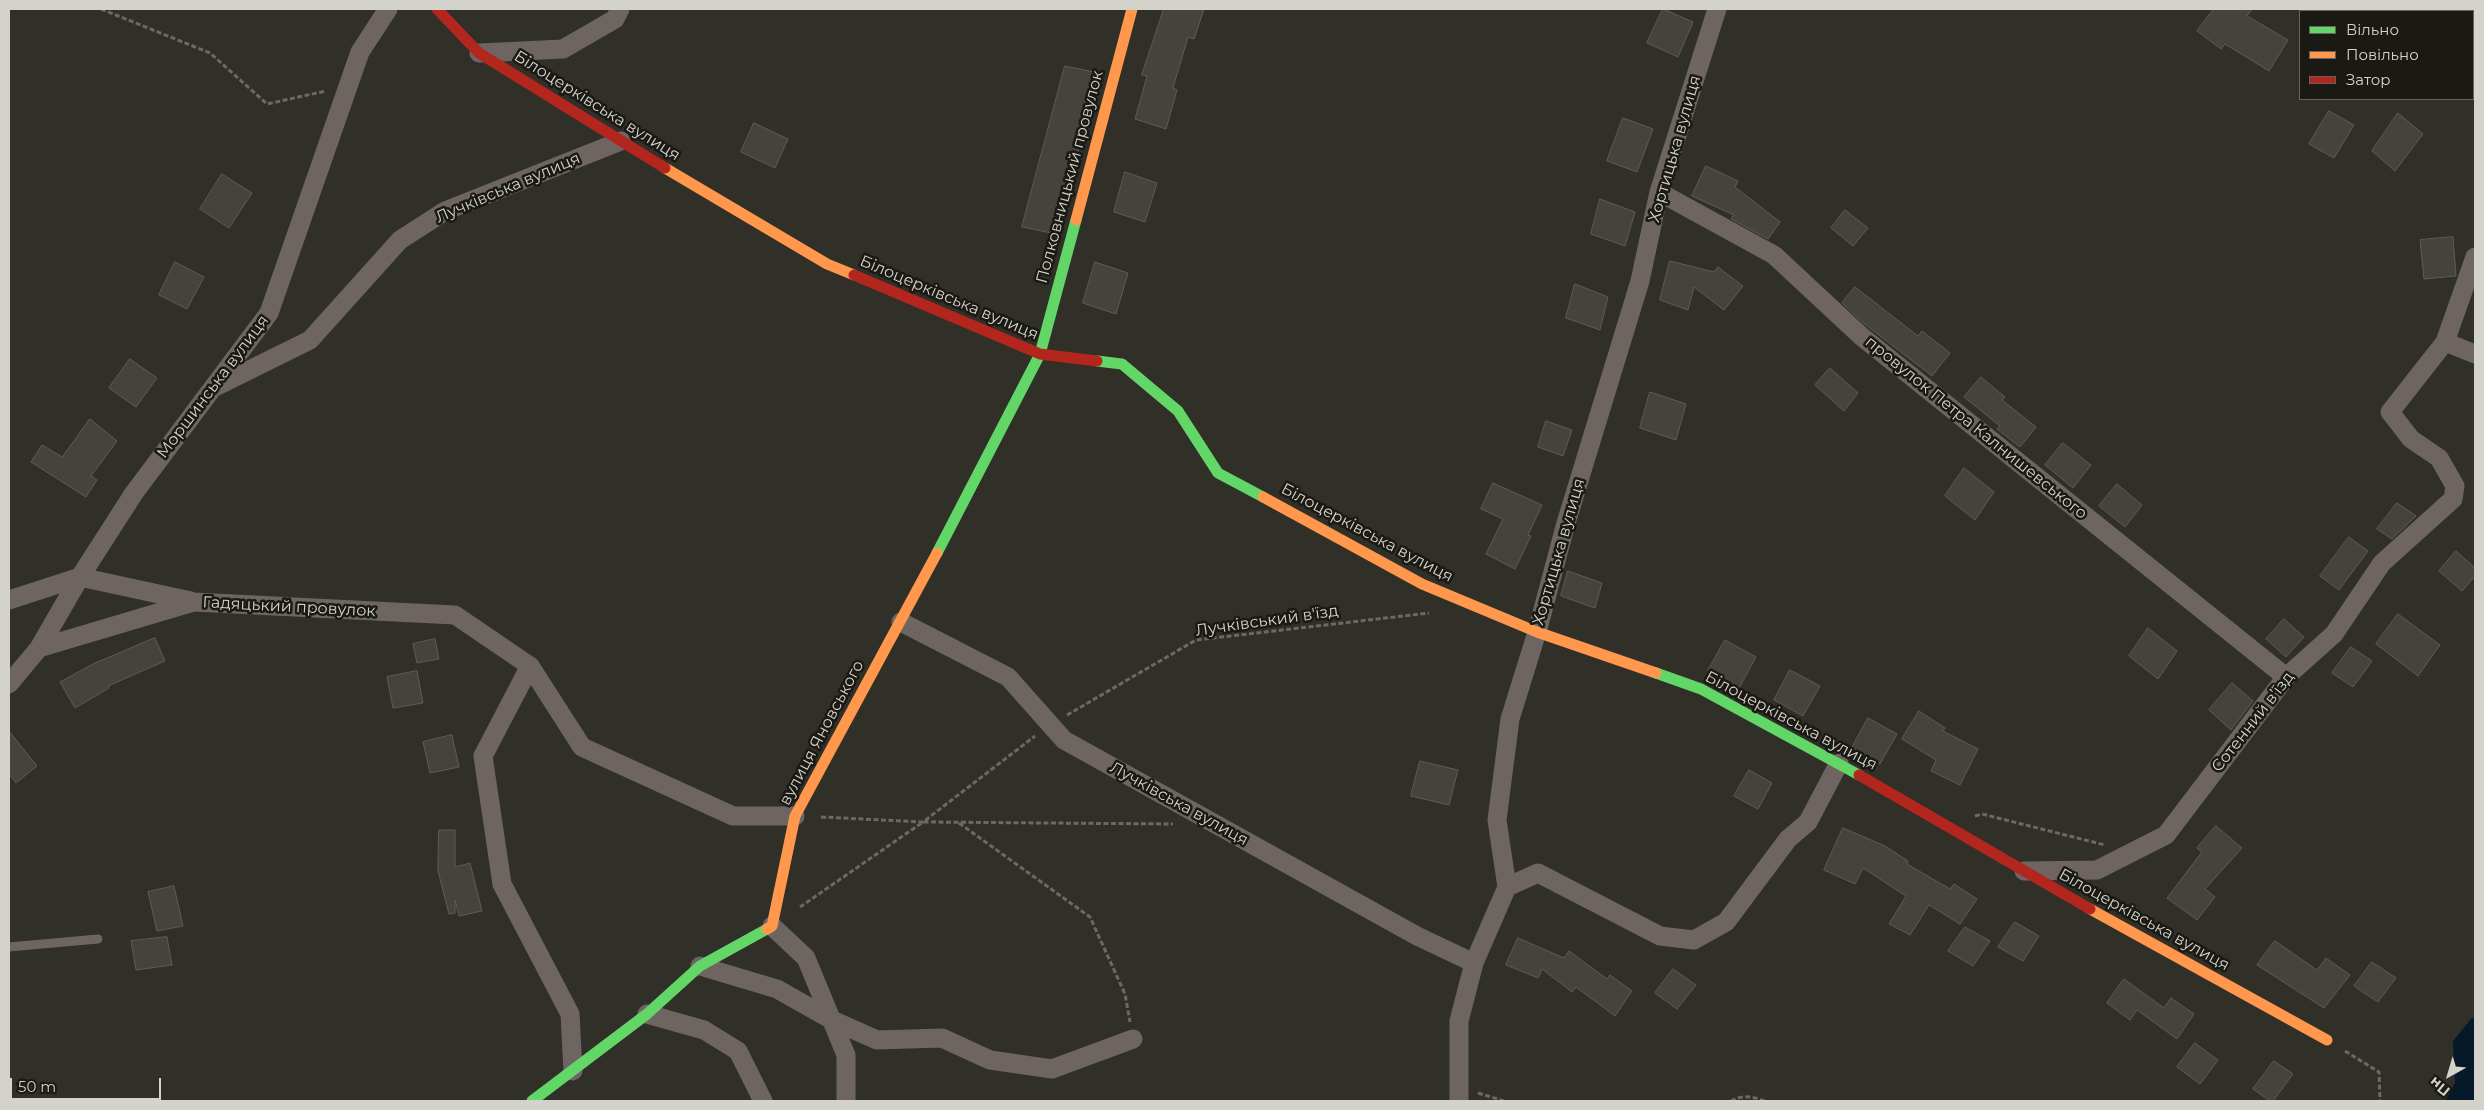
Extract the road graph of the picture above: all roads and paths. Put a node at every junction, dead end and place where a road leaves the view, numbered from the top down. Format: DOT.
graph roads {
  1 [pos="101,9"];
  2 [pos="388,9"];
  3 [pos="437,9"];
  4 [pos="620,9"];
  5 [pos="1132,9"];
  6 [pos="1717,9"];
  7 [pos="479,53"];
  8 [pos="349,86"];
  9 [pos="620,141"];
  10 [pos="1659,192"];
  11 [pos="2475,258"];
  12 [pos="2445,342"];
  13 [pos="1040,354"];
  14 [pos="2475,354"];
  15 [pos="214,388"];
  16 [pos="80,578"];
  17 [pos="9,600"];
  18 [pos="194,602"];
  19 [pos="1439,612"];
  20 [pos="901,622"];
  21 [pos="1537,632"];
  22 [pos="39,648"];
  23 [pos="530,666"];
  24 [pos="2286,677"];
  25 [pos="9,684"];
  26 [pos="1050,725"];
  27 [pos="1839,763"];
  28 [pos="795,816"];
  29 [pos="1974,816"];
  30 [pos="923,822"];
  31 [pos="958,823"];
  32 [pos="1174,824"];
  33 [pos="2133,851"];
  34 [pos="2022,871"];
  35 [pos="1507,886"];
  36 [pos="772,926"];
  37 [pos="98,939"];
  38 [pos="9,947"];
  39 [pos="1474,963"];
  40 [pos="700,966"];
  41 [pos="647,1014"];
  42 [pos="832,1020"];
  43 [pos="1133,1039"];
  44 [pos="2327,1040"];
  45 [pos="573,1071"];
  46 [pos="1459,1094"];
  47 [pos="532,1101"];
  48 [pos="763,1101"];
  49 [pos="846,1101"];
  50 [pos="1504,1101"];
  51 [pos="1731,1101"];
  52 [pos="1765,1101"];
  53 [pos="2380,1101"];
  1 -- 8 [label="path"];
  2 -- 8 [label="street, Моршинська вулиця"];
  3 -- 7 [label="street, Білоцерківська вулиця"];
  4 -- 7 [label="street"];
  5 -- 13 [label="street, Полковницький провулок"];
  6 -- 10 [label="street, Хортицька вулиця"];
  7 -- 9 [label="street, Білоцерківська вулиця"];
  8 -- 15 [label="street, Моршинська вулиця"];
  9 -- 13 [label="street, Білоцерківська вулиця"];
  9 -- 15 [label="street, Лучківська вулиця"];
  10 -- 21 [label="street, Хортицька вулиця"];
  10 -- 24 [label="street, провулок Петра Калнишевського"];
  11 -- 12 [label="street"];
  12 -- 14 [label="street"];
  12 -- 24 [label="street, Сотенний в’їзд"];
  13 -- 20 [label="street, вулиця Яновського"];
  13 -- 21 [label="street, Білоцерківська вулиця"];
  15 -- 16 [label="street, Моршинська вулиця"];
  16 -- 17 [label="street"];
  16 -- 18 [label="street"];
  16 -- 22 [label="street, Моршинська вулиця"];
  18 -- 22 [label="street, Гадяцький провулок"];
  18 -- 23 [label="street, Гадяцький провулок"];
  19 -- 26 [label="path, Лучківський в'їзд"];
  20 -- 26 [label="street, Лучківська вулиця"];
  20 -- 28 [label="street, вулиця Яновського"];
  21 -- 27 [label="street, Білоцерківська вулиця"];
  21 -- 35 [label="street, Хортицька вулиця"];
  22 -- 25 [label="street, Моршинська вулиця"];
  23 -- 28 [label="street, Гадяцький провулок"];
  23 -- 45 [label="street"];
  24 -- 33 [label="street, Сотенний в’їзд"];
  26 -- 30 [label="path, Лучківський в'їзд"];
  26 -- 39 [label="street, Лучківська вулиця"];
  27 -- 34 [label="street, Білоцерківська вулиця"];
  27 -- 35 [label="street"];
  28 -- 30 [label="path"];
  28 -- 36 [label="street, вулиця Яновського"];
  29 -- 33 [label="path"];
  30 -- 31 [label="path"];
  30 -- 36 [label="path, Лучківський в'їзд"];
  31 -- 32 [label="path"];
  31 -- 43 [label="path"];
  33 -- 34 [label="street, Сотенний в’їзд"];
  34 -- 44 [label="street, Білоцерківська вулиця"];
  35 -- 39 [label="street"];
  36 -- 40 [label="street"];
  36 -- 42 [label="street"];
  37 -- 38 [label="lane"];
  39 -- 46 [label="street"];
  40 -- 41 [label="street"];
  40 -- 42 [label="street"];
  41 -- 45 [label="street"];
  41 -- 48 [label="street"];
  42 -- 43 [label="street"];
  42 -- 49 [label="street"];
  44 -- 53 [label="path"];
  45 -- 47 [label="street"];
  46 -- 50 [label="path"];
  51 -- 52 [label="path"];
}
